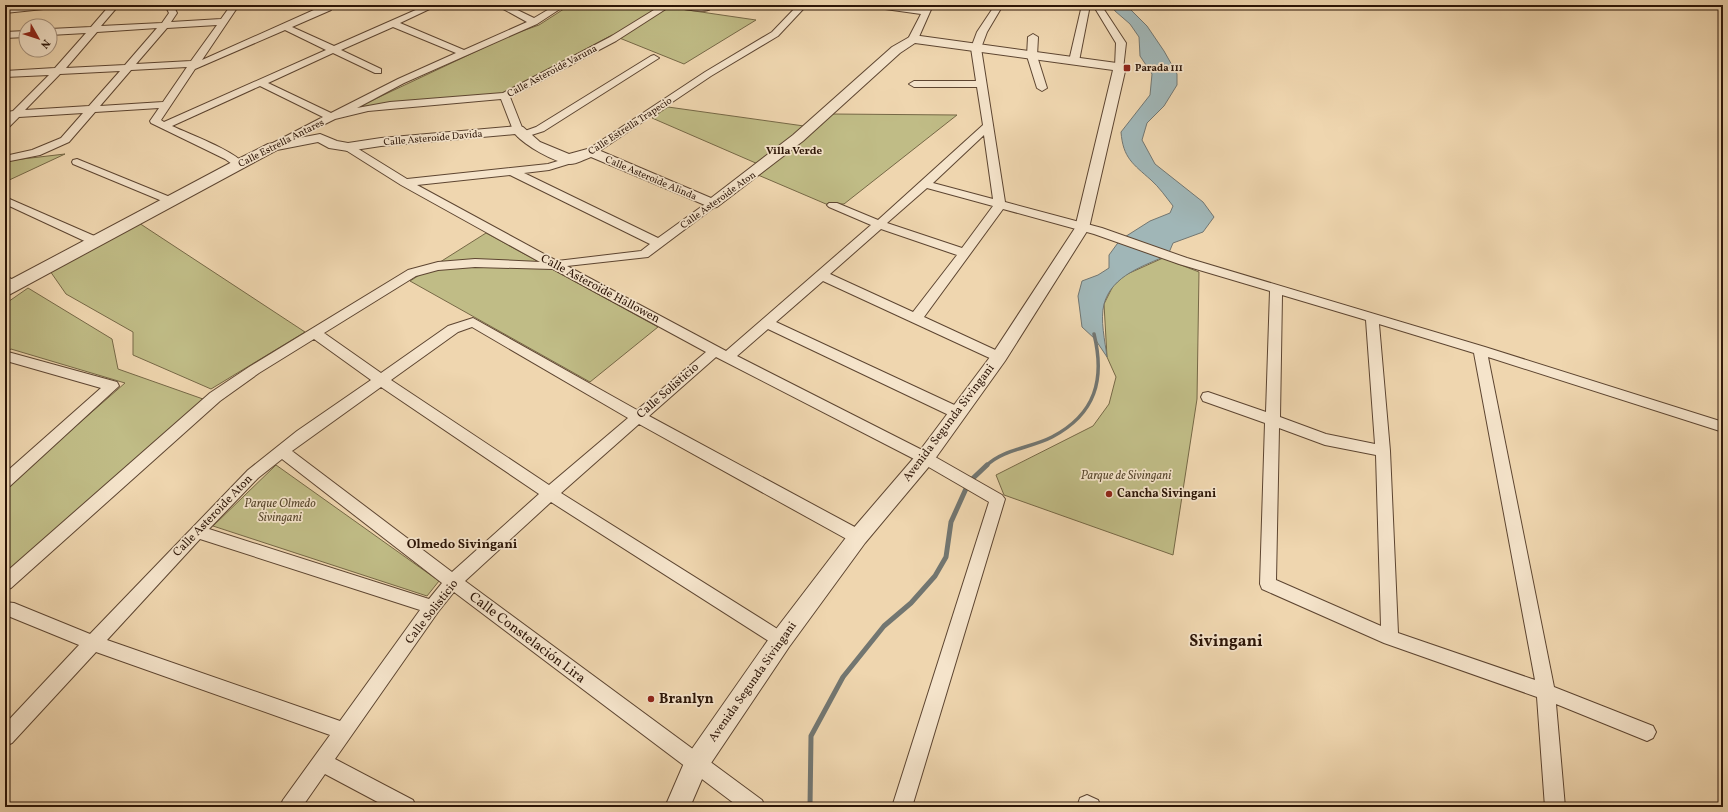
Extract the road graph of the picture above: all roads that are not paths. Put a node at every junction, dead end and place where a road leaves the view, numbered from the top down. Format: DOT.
graph roads {
  1 [pos="53,5"];
  2 [pos="115,5"];
  3 [pos="169,5"];
  4 [pos="235,5"];
  5 [pos="329,5"];
  6 [pos="434,5"];
  7 [pos="500,5"];
  8 [pos="562,5"];
  9 [pos="668,5"];
  10 [pos="677,5"];
  11 [pos="803,5"];
  12 [pos="878,5"];
  13 [pos="998,5"];
  14 [pos="1086,5"];
  15 [pos="1097,5"];
  16 [pos="928,8"];
  17 [pos="706,9"];
  18 [pos="5,10"];
  19 [pos="223,22"];
  20 [pos="534,22"];
  21 [pos="391,23"];
  22 [pos="165,25"];
  23 [pos="285,27"];
  24 [pos="94,29"];
  25 [pos="58,31"];
  26 [pos="18,34"];
  27 [pos="5,35"];
  28 [pos="1033,37"];
  29 [pos="914,39"];
  30 [pos="976,48"];
  31 [pos="332,49"];
  32 [pos="464,53"];
  33 [pos="1032,56"];
  34 [pos="654,58"];
  35 [pos="1074,61"];
  36 [pos="194,65"];
  37 [pos="129,67"];
  38 [pos="1120,67"];
  39 [pos="58,71"];
  40 [pos="378,71"];
  41 [pos="5,74"];
  42 [pos="259,82"];
  43 [pos="914,84"];
  44 [pos="981,84"];
  45 [pos="1042,88"];
  46 [pos="505,96"];
  47 [pos="166,104"];
  48 [pos="93,110"];
  49 [pos="5,114"];
  50 [pos="16,114"];
  51 [pos="331,117"];
  52 [pos="5,125"];
  53 [pos="163,126"];
  54 [pos="987,127"];
  55 [pos="520,133"];
  56 [pos="348,147"];
  57 [pos="273,148"];
  58 [pos="591,152"];
  59 [pos="5,159"];
  60 [pos="570,160"];
  61 [pos="77,162"];
  62 [pos="238,164"];
  63 [pos="511,171"];
  64 [pos="405,184"];
  65 [pos="925,184"];
  66 [pos="5,200"];
  67 [pos="171,201"];
  68 [pos="712,204"];
  69 [pos="833,205"];
  70 [pos="1000,205"];
  71 [pos="878,224"];
  72 [pos="1082,228"];
  73 [pos="95,241"];
  74 [pos="658,243"];
  75 [pos="964,253"];
  76 [pos="555,265"];
  77 [pos="821,275"];
  78 [pos="8,286"];
  79 [pos="1276,289"];
  80 [pos="1372,317"];
  81 [pos="916,318"];
  82 [pos="767,322"];
  83 [pos="315,333"];
  84 [pos="1480,350"];
  85 [pos="715,351"];
  86 [pos="728,357"];
  87 [pos="999,357"];
  88 [pos="5,359"];
  89 [pos="380,380"];
  90 [pos="1208,397"];
  91 [pos="958,413"];
  92 [pos="638,417"];
  93 [pos="1271,420"];
  94 [pos="1723,427"];
  95 [pos="282,451"];
  96 [pos="1383,451"];
  97 [pos="925,458"];
  98 [pos="8,475"];
  99 [pos="549,494"];
  100 [pos="197,532"];
  101 [pos="858,537"];
  102 [pos="5,582"];
  103 [pos="453,582"];
  104 [pos="432,607"];
  105 [pos="5,609"];
  106 [pos="1390,638"];
  107 [pos="781,640"];
  108 [pos="94,643"];
  109 [pos="1546,692"];
  110 [pos="344,731"];
  111 [pos="1647,732"];
  112 [pos="5,737"];
  113 [pos="322,762"];
  114 [pos="696,764"];
  115 [pos="290,807"];
  116 [pos="406,807"];
  117 [pos="677,807"];
  118 [pos="755,807"];
  119 [pos="902,807"];
  120 [pos="1087,807"];
  121 [pos="1091,807"];
  122 [pos="1555,807"];
  1 -- 18 [label="street"];
  2 -- 24 [label="street"];
  3 -- 22 [label="street"];
  4 -- 19 [label="street"];
  5 -- 23 [label="street"];
  6 -- 21 [label="street"];
  7 -- 20 [label="street"];
  8 -- 20 [label="street, Calle Estrella Antares"];
  9 -- 46 [label="street, Calle Asteroide Varuna"];
  10 -- 17 [label="street"];
  11 -- 58 [label="street, Calle Estrella Trapecio"];
  12 -- 16 [label="street"];
  13 -- 30 [label="street"];
  14 -- 35 [label="street"];
  15 -- 38 [label="street, Avenida Segunda Sivingani"];
  16 -- 29 [label="street"];
  19 -- 22 [label="street"];
  19 -- 36 [label="street"];
  20 -- 32 [label="street, Calle Estrella Antares"];
  21 -- 31 [label="street"];
  21 -- 32 [label="street"];
  22 -- 24 [label="street"];
  22 -- 37 [label="street"];
  23 -- 31 [label="street"];
  23 -- 36 [label="street"];
  24 -- 25 [label="street"];
  24 -- 39 [label="street"];
  26 -- 27 [label="street"];
  28 -- 33 [label="street"];
  29 -- 30 [label="street"];
  29 -- 68 [label="street, Calle Asteroide Aton"];
  30 -- 33 [label="street"];
  30 -- 44 [label="street"];
  31 -- 40 [label="street"];
  31 -- 42 [label="street"];
  32 -- 51 [label="street, Calle Estrella Antares"];
  33 -- 35 [label="street"];
  33 -- 45 [label="street"];
  34 -- 55 [label="street, Calle Asteroide Davida"];
  35 -- 38 [label="street"];
  36 -- 37 [label="street"];
  36 -- 47 [label="street"];
  37 -- 39 [label="street"];
  37 -- 48 [label="street"];
  38 -- 72 [label="street, Avenida Segunda Sivingani"];
  39 -- 41 [label="street"];
  39 -- 50 [label="street"];
  42 -- 51 [label="street"];
  42 -- 53 [label="street"];
  43 -- 44 [label="street"];
  44 -- 54 [label="street"];
  46 -- 51 [label="street, Calle Asteroide Varuna"];
  46 -- 55 [label="street"];
  47 -- 48 [label="street"];
  47 -- 53 [label="street"];
  48 -- 50 [label="street"];
  48 -- 59 [label="street"];
  49 -- 50 [label="street"];
  50 -- 52 [label="street"];
  51 -- 57 [label="street, Calle Estrella Antares"];
  53 -- 62 [label="street"];
  54 -- 65 [label="street"];
  54 -- 70 [label="street"];
  55 -- 56 [label="street, Calle Asteroide Davida"];
  55 -- 60 [label="street"];
  56 -- 57 [label="street, Calle Asteroide Hallowen"];
  56 -- 64 [label="street, Calle Asteroide Hallowen"];
  57 -- 62 [label="street, Calle Estrella Antares"];
  58 -- 60 [label="street, Calle Estrella Trapecio"];
  58 -- 68 [label="street, Calle Asteroide Alinda"];
  60 -- 63 [label="street, Calle Estrella Trapecio"];
  61 -- 67 [label="street"];
  62 -- 67 [label="street, Calle Estrella Antares"];
  63 -- 64 [label="street, Calle Estrella Trapecio"];
  63 -- 74 [label="street"];
  64 -- 76 [label="street, Calle Asteroide Hallowen"];
  65 -- 70 [label="street"];
  65 -- 71 [label="street"];
  66 -- 73 [label="street"];
  67 -- 73 [label="street, Calle Estrella Antares"];
  68 -- 74 [label="street, Calle Asteroide Aton"];
  69 -- 71 [label="street"];
  70 -- 72 [label="street"];
  70 -- 75 [label="street"];
  71 -- 75 [label="street"];
  71 -- 77 [label="street"];
  72 -- 79 [label="street"];
  72 -- 87 [label="street, Avenida Segunda Sivingani"];
  73 -- 78 [label="street, Calle Estrella Antares"];
  74 -- 76 [label="street, Calle Asteroide Aton"];
  75 -- 81 [label="street"];
  76 -- 83 [label="street, Calle Asteroide Aton"];
  76 -- 85 [label="street, Calle Asteroide Hallowen"];
  77 -- 81 [label="street"];
  77 -- 82 [label="street"];
  79 -- 80 [label="street"];
  79 -- 93 [label="street"];
  80 -- 84 [label="street"];
  80 -- 96 [label="street"];
  81 -- 87 [label="street"];
  82 -- 86 [label="street"];
  82 -- 91 [label="street"];
  83 -- 89 [label="street"];
  83 -- 102 [label="street, Calle Asteroide Aton"];
  84 -- 94 [label="street"];
  84 -- 109 [label="street"];
  85 -- 86 [label="street, Calle Asteroide Hallowen"];
  85 -- 92 [label="street, Calle Solisticio"];
  86 -- 97 [label="street, Calle Asteroide Hallowen"];
  87 -- 91 [label="street, Avenida Segunda Sivingani"];
  88 -- 98 [label="street"];
  89 -- 92 [label="street, Calle Asteroide Aton"];
  89 -- 95 [label="street, Calle Asteroide Aton"];
  89 -- 99 [label="street"];
  90 -- 93 [label="street"];
  91 -- 97 [label="street, Avenida Segunda Sivingani"];
  92 -- 99 [label="street, Calle Solisticio"];
  92 -- 101 [label="street"];
  93 -- 96 [label="street"];
  93 -- 106 [label="street"];
  95 -- 100 [label="street, Calle Asteroide Aton"];
  95 -- 103 [label="street, Calle Constelación Lira"];
  96 -- 106 [label="street"];
  97 -- 101 [label="street, Avenida Segunda Sivingani"];
  97 -- 119 [label="street, Calle Asteroide Hallowen"];
  99 -- 103 [label="street, Calle Solisticio"];
  99 -- 107 [label="street"];
  100 -- 104 [label="street"];
  100 -- 108 [label="street, Calle Asteroide Aton"];
  101 -- 107 [label="street, Avenida Segunda Sivingani"];
  103 -- 104 [label="street, Calle Solisticio"];
  103 -- 114 [label="street, Calle Constelación Lira"];
  104 -- 110 [label="street, Calle Solisticio"];
  105 -- 108 [label="street"];
  106 -- 109 [label="street"];
  107 -- 114 [label="street, Avenida Segunda Sivingani"];
  108 -- 110 [label="street"];
  108 -- 112 [label="street, Calle Asteroide Aton"];
  109 -- 111 [label="street"];
  109 -- 122 [label="street"];
  110 -- 113 [label="street, Calle Solisticio"];
  113 -- 115 [label="street, Calle Solisticio"];
  113 -- 116 [label="street"];
  114 -- 117 [label="street, Avenida Segunda Sivingani"];
  114 -- 118 [label="street, Calle Constelación Lira"];
  120 -- 121 [label="street"];
}
